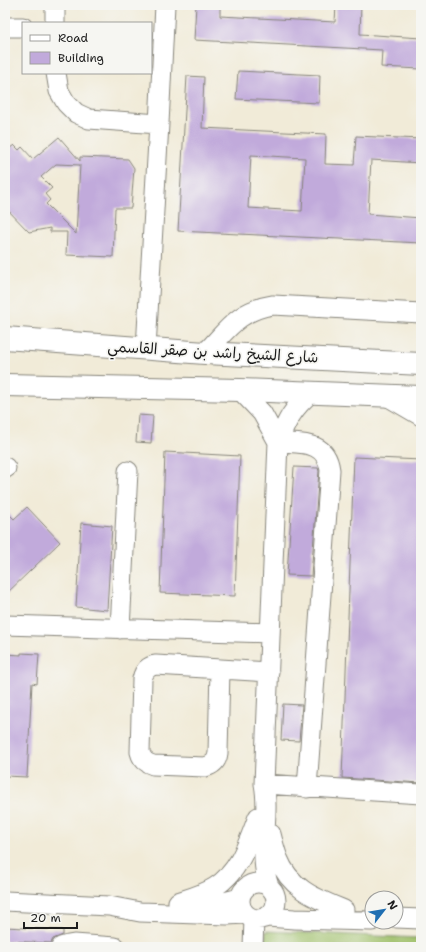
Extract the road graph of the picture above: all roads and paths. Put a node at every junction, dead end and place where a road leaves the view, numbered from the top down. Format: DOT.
graph roads {
  1 [pos="55,5"];
  2 [pos="164,5"];
  3 [pos="56,22"];
  4 [pos="5,27"];
  5 [pos="22,27"];
  6 [pos="56,74"];
  7 [pos="159,124"];
  8 [pos="421,313"];
  9 [pos="5,338"];
  10 [pos="146,348"];
  11 [pos="205,352"];
  12 [pos="421,364"];
  13 [pos="5,385"];
  14 [pos="29,386"];
  15 [pos="240,390"];
  16 [pos="312,392"];
  17 [pos="385,395"];
  18 [pos="5,397"];
  19 [pos="421,397"];
  20 [pos="421,416"];
  21 [pos="278,442"];
  22 [pos="128,471"];
  23 [pos="5,625"];
  24 [pos="120,629"];
  25 [pos="270,633"];
  26 [pos="220,669"];
  27 [pos="269,672"];
  28 [pos="264,784"];
  29 [pos="307,788"];
  30 [pos="421,794"];
  31 [pos="262,817"];
  32 [pos="273,892"];
  33 [pos="5,901"];
  34 [pos="178,902"];
  35 [pos="109,906"];
  36 [pos="251,907"];
  37 [pos="344,910"];
  38 [pos="364,911"];
  39 [pos="404,918"];
  40 [pos="421,919"];
  41 [pos="364,921"];
  42 [pos="61,947"];
  43 [pos="115,947"];
  44 [pos="253,947"];
  1 -- 3 [label="street"];
  2 -- 7 [label="street"];
  4 -- 5 [label="street"];
  6 -- 7 [label="street"];
  7 -- 10 [label="street"];
  8 -- 11 [label="street"];
  9 -- 10 [label="main road, شارع الشيخ راشد بن صقر القاسمي"];
  10 -- 11 [label="main road, شارع الشيخ راشد بن صقر القاسمي"];
  11 -- 12 [label="main road, شارع الشيخ راشد بن صقر القاسمي"];
  13 -- 14 [label="main road"];
  14 -- 15 [label="main road"];
  14 -- 18 [label="street"];
  15 -- 16 [label="main road"];
  15 -- 21 [label="street"];
  16 -- 17 [label="main road"];
  16 -- 21 [label="street"];
  17 -- 19 [label="main road"];
  17 -- 20 [label="street"];
  21 -- 25 [label="street"];
  21 -- 29 [label="street"];
  22 -- 24 [label="street"];
  23 -- 24 [label="street"];
  24 -- 25 [label="street"];
  25 -- 27 [label="street"];
  26 -- 26 [label="street"];
  26 -- 27 [label="street"];
  27 -- 28 [label="street"];
  28 -- 29 [label="street"];
  28 -- 31 [label="street"];
  29 -- 30 [label="street"];
  31 -- 32 [label="street"];
  31 -- 34 [label="street"];
  31 -- 36 [label="street"];
  31 -- 37 [label="street"];
  32 -- 36 [label="street"];
  32 -- 36 [label="street"];
  32 -- 37 [label="street"];
  33 -- 35 [label="street"];
  34 -- 35 [label="street"];
  34 -- 36 [label="street"];
  35 -- 36 [label="street"];
  36 -- 41 [label="street"];
  36 -- 44 [label="street"];
  37 -- 38 [label="street"];
  39 -- 40 [label="street"];
  42 -- 43 [label="street"];
}
